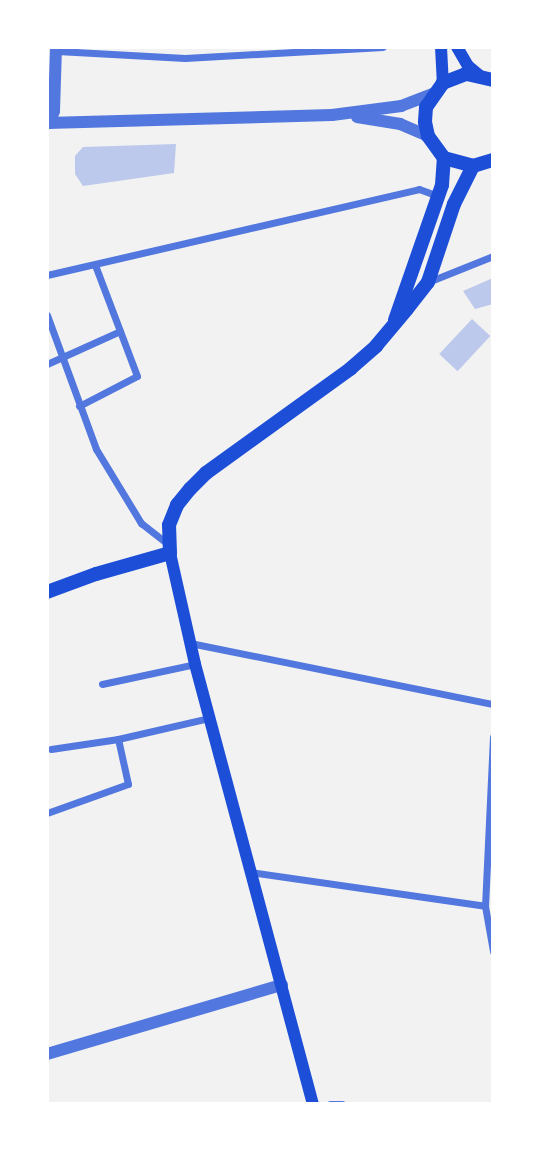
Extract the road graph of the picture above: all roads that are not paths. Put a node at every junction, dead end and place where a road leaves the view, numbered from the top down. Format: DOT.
graph roads {
  1 [pos="383,47"];
  2 [pos="441,47"];
  3 [pos="457,47"];
  4 [pos="57,49"];
  5 [pos="486,77"];
  6 [pos="438,89"];
  7 [pos="332,115"];
  8 [pos="48,125"];
  9 [pos="428,136"];
  10 [pos="444,158"];
  11 [pos="493,160"];
  12 [pos="473,166"];
  13 [pos="438,196"];
  14 [pos="493,256"];
  15 [pos="95,264"];
  16 [pos="47,275"];
  17 [pos="428,282"];
  18 [pos="47,315"];
  19 [pos="393,324"];
  20 [pos="120,331"];
  21 [pos="61,358"];
  22 [pos="47,364"];
  23 [pos="79,406"];
  24 [pos="169,549"];
  25 [pos="47,592"];
  26 [pos="190,643"];
  27 [pos="195,664"];
  28 [pos="102,684"];
  29 [pos="493,705"];
  30 [pos="209,718"];
  31 [pos="493,737"];
  32 [pos="118,739"];
  33 [pos="51,749"];
  34 [pos="47,813"];
  35 [pos="491,843"];
  36 [pos="250,872"];
  37 [pos="485,906"];
  38 [pos="493,951"];
  39 [pos="282,985"];
  40 [pos="47,1054"];
  41 [pos="313,1104"];
  42 [pos="330,1104"];
  43 [pos="342,1104"];
  1 -- 4 [label="street"];
  2 -- 6 [label="main road"];
  3 -- 5 [label="main road"];
  4 -- 8 [label="street"];
  5 -- 6 [label="main road"];
  6 -- 7 [label="street"];
  6 -- 9 [label="main road"];
  7 -- 8 [label="street"];
  7 -- 9 [label="street"];
  9 -- 10 [label="main road"];
  10 -- 12 [label="main road"];
  10 -- 13 [label="main road"];
  11 -- 12 [label="main road"];
  12 -- 17 [label="main road"];
  13 -- 15 [label="street"];
  13 -- 19 [label="main road"];
  14 -- 17 [label="street"];
  15 -- 16 [label="street"];
  15 -- 20 [label="street"];
  17 -- 19 [label="main road"];
  18 -- 21 [label="street"];
  19 -- 24 [label="main road"];
  20 -- 21 [label="street"];
  20 -- 23 [label="street"];
  21 -- 22 [label="street"];
  21 -- 23 [label="street"];
  23 -- 24 [label="street"];
  24 -- 25 [label="main road"];
  24 -- 26 [label="main road"];
  26 -- 27 [label="main road"];
  26 -- 29 [label="street"];
  27 -- 28 [label="street"];
  27 -- 30 [label="main road"];
  30 -- 32 [label="street"];
  30 -- 36 [label="main road"];
  31 -- 35 [label="street"];
  32 -- 33 [label="street"];
  32 -- 34 [label="street"];
  35 -- 37 [label="street"];
  36 -- 37 [label="street"];
  36 -- 39 [label="main road"];
  37 -- 38 [label="street"];
  39 -- 40 [label="street"];
  39 -- 41 [label="main road"];
  42 -- 43 [label="street"];
}
